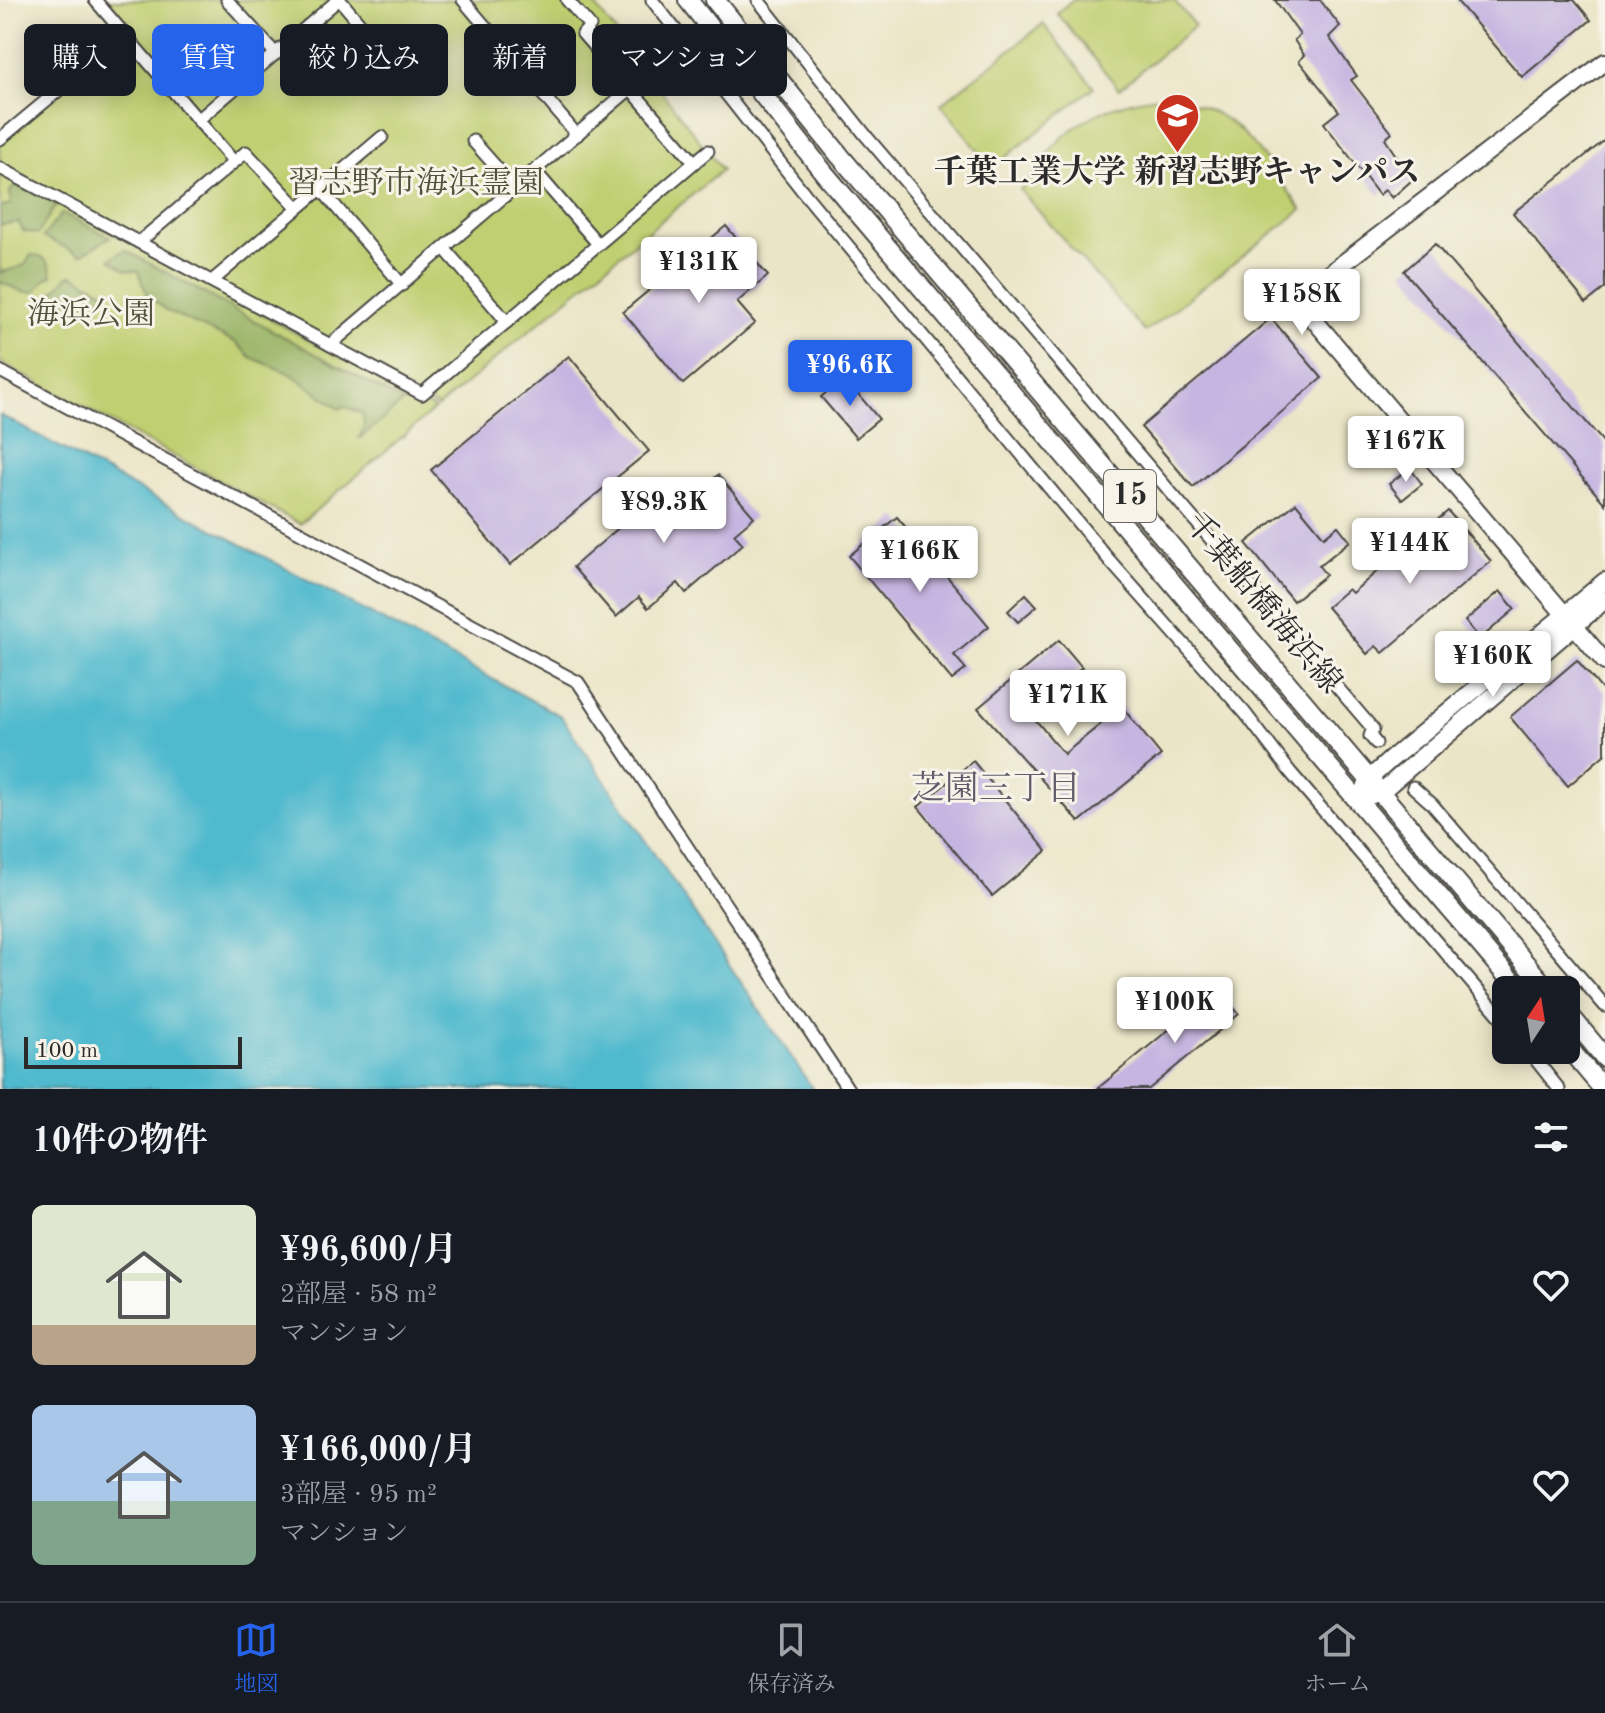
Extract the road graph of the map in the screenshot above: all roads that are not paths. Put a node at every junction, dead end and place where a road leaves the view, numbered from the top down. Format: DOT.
graph roads {
  1 [pos="95,0"];
  2 [pos="227,0"];
  3 [pos="339,0"];
  4 [pos="463,0"];
  5 [pos="567,0"];
  6 [pos="652,0"];
  7 [pos="688,0"];
  8 [pos="715,0"];
  9 [pos="758,0"];
  10 [pos="116,24"];
  11 [pos="359,24"];
  12 [pos="592,45"];
  13 [pos="136,48"];
  14 [pos="276,54"];
  15 [pos="1605,62"];
  16 [pos="52,96"];
  17 [pos="622,96"];
  18 [pos="636,96"];
  19 [pos="198,120"];
  20 [pos="577,135"];
  21 [pos="382,137"];
  22 [pos="0,139"];
  23 [pos="473,141"];
  24 [pos="708,151"];
  25 [pos="234,162"];
  26 [pos="694,162"];
  27 [pos="0,168"];
  28 [pos="535,171"];
  29 [pos="515,188"];
  30 [pos="321,189"];
  31 [pos="298,208"];
  32 [pos="139,242"];
  33 [pos="598,244"];
  34 [pos="444,248"];
  35 [pos="212,281"];
  36 [pos="402,285"];
  37 [pos="507,322"];
  38 [pos="330,345"];
  39 [pos="0,371"];
  40 [pos="1605,581"];
  41 [pos="1605,600"];
  42 [pos="1570,620"];
  43 [pos="1605,662"];
  44 [pos="1376,743"];
  45 [pos="1376,784"];
  46 [pos="1413,787"];
  47 [pos="1359,800"];
  48 [pos="1507,976"];
  49 [pos="1536,976"];
  50 [pos="1605,1006"];
  51 [pos="1492,1007"];
  52 [pos="1580,1028"];
  53 [pos="1605,1058"];
  54 [pos="1580,1062"];
  55 [pos="1539,1064"];
  56 [pos="848,1089"];
  57 [pos="1559,1089"];
  58 [pos="1603,1089"];
  1 -- 10 [label="street"];
  2 -- 14 [label="street"];
  3 -- 11 [label="street"];
  3 -- 14 [label="street"];
  4 -- 20 [label="street"];
  5 -- 12 [label="street"];
  6 -- 51 [label="street"];
  7 -- 47 [label="main road, 千葉船橋海浜線 / 15"];
  8 -- 45 [label="main road, 千葉船橋海浜線 / 15"];
  9 -- 44 [label="street"];
  13 -- 19 [label="street"];
  14 -- 19 [label="street"];
  15 -- 42 [label="street"];
  16 -- 22 [label="street"];
  17 -- 20 [label="street"];
  18 -- 26 [label="street"];
  19 -- 25 [label="street"];
  20 -- 28 [label="street"];
  21 -- 30 [label="street"];
  23 -- 29 [label="street"];
  24 -- 26 [label="street"];
  25 -- 31 [label="street"];
  25 -- 32 [label="street"];
  26 -- 33 [label="street"];
  27 -- 32 [label="street"];
  28 -- 29 [label="street"];
  28 -- 33 [label="street"];
  29 -- 34 [label="street"];
  30 -- 31 [label="street"];
  30 -- 36 [label="street"];
  31 -- 35 [label="street"];
  32 -- 35 [label="street"];
  33 -- 37 [label="street"];
  34 -- 36 [label="street"];
  34 -- 37 [label="street"];
  35 -- 38 [label="street"];
  36 -- 38 [label="street"];
  37 -- 38 [label="street"];
  39 -- 56 [label="street"];
  40 -- 42 [label="street"];
  41 -- 42 [label="street"];
  42 -- 43 [label="street"];
  42 -- 45 [label="street"];
  45 -- 47 [label="street"];
  45 -- 49 [label="main road, 千葉船橋海浜線 / 15"];
  46 -- 50 [label="street"];
  47 -- 48 [label="main road, 千葉船橋海浜線 / 15"];
  52 -- 53 [label="main road"];
  54 -- 58 [label="main road"];
  55 -- 57 [label="street"];
}
